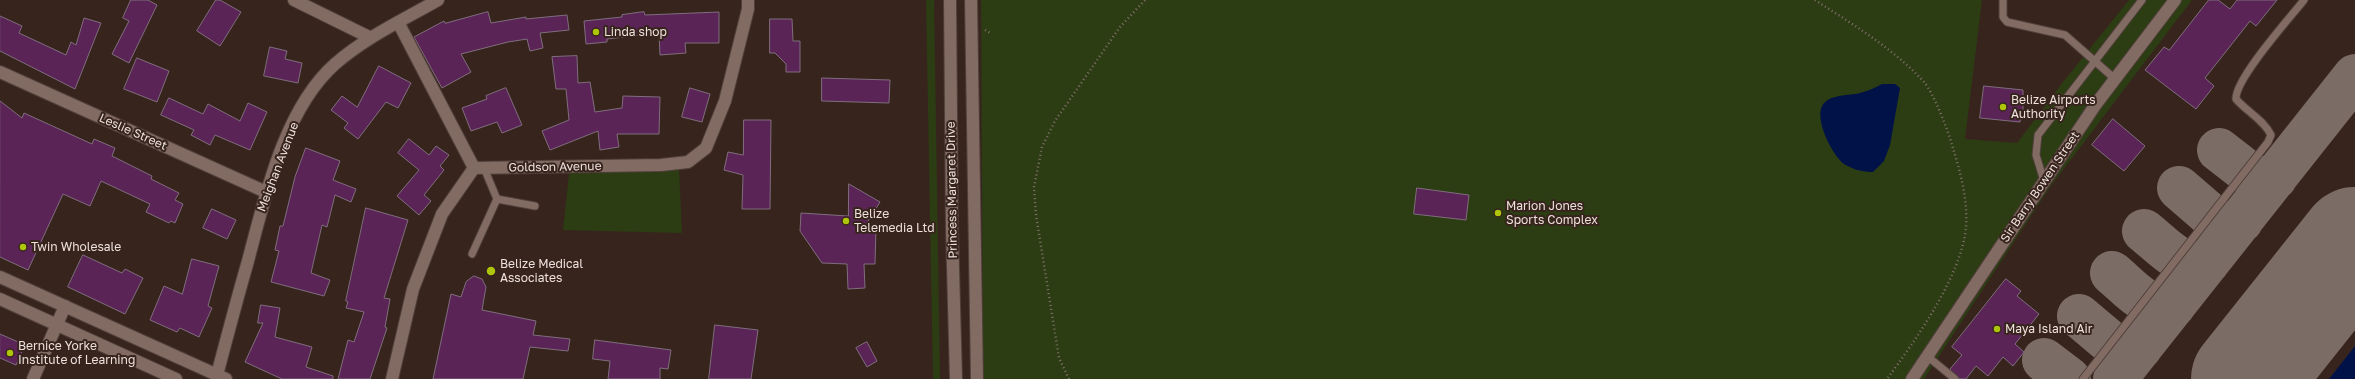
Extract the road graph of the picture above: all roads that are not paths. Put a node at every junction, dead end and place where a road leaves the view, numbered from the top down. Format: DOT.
graph roads {
  1 [pos="294,0"];
  2 [pos="438,0"];
  3 [pos="748,0"];
  4 [pos="950,0"];
  5 [pos="970,0"];
  6 [pos="2002,0"];
  7 [pos="2142,0"];
  8 [pos="2175,0"];
  9 [pos="2304,0"];
  10 [pos="398,22"];
  11 [pos="369,37"];
  12 [pos="2095,61"];
  13 [pos="0,72"];
  14 [pos="2115,79"];
  15 [pos="479,168"];
  16 [pos="2044,181"];
  17 [pos="266,192"];
  18 [pos="498,199"];
  19 [pos="535,206"];
  20 [pos="472,254"];
  21 [pos="0,277"];
  22 [pos="0,299"];
  23 [pos="65,306"];
  24 [pos="58,325"];
  25 [pos="1927,356"];
  26 [pos="221,377"];
  27 [pos="33,379"];
  28 [pos="176,379"];
  29 [pos="392,379"];
  30 [pos="956,379"];
  31 [pos="977,379"];
  32 [pos="1912,379"];
  33 [pos="1955,379"];
  34 [pos="2083,379"];
  1 -- 11 [label="street"];
  2 -- 10 [label="street, Meighan Avenue"];
  3 -- 15 [label="street, Goldson Avenue"];
  4 -- 30 [label="street, Princess Margaret Drive"];
  5 -- 31 [label="street, Princess Margaret Drive"];
  6 -- 12 [label="lane"];
  7 -- 12 [label="lane"];
  8 -- 14 [label="street, Sir Barry Bowen Street"];
  9 -- 34 [label="lane"];
  10 -- 11 [label="street, Meighan Avenue"];
  10 -- 15 [label="street"];
  11 -- 17 [label="street, Meighan Avenue"];
  12 -- 14 [label="lane"];
  12 -- 16 [label="lane"];
  13 -- 17 [label="street, Leslie Street"];
  14 -- 16 [label="street, Sir Barry Bowen Street"];
  15 -- 18 [label="lane"];
  15 -- 29 [label="street"];
  16 -- 25 [label="street, Sir Barry Bowen Street"];
  17 -- 26 [label="street, Meighan Avenue"];
  18 -- 19 [label="lane"];
  18 -- 20 [label="lane"];
  21 -- 23 [label="street"];
  22 -- 24 [label="street"];
  23 -- 24 [label="street"];
  23 -- 26 [label="street"];
  24 -- 27 [label="street"];
  24 -- 28 [label="street"];
  25 -- 32 [label="street, Sir Barry Bowen Street"];
  25 -- 33 [label="lane"];
}
